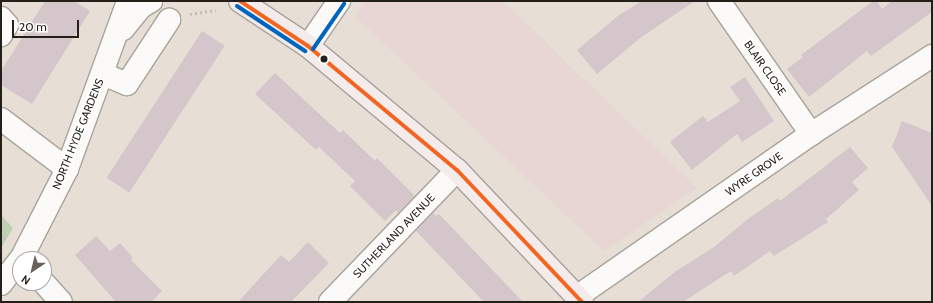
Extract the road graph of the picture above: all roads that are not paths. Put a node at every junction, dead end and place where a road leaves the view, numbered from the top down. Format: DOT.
graph roads {
  1 [pos="111,1"];
  2 [pos="128,1"];
  3 [pos="151,1"];
  4 [pos="240,1"];
  5 [pos="339,1"];
  6 [pos="719,1"];
  7 [pos="1,18"];
  8 [pos="169,20"];
  9 [pos="1,35"];
  10 [pos="114,39"];
  11 [pos="308,46"];
  12 [pos="932,56"];
  13 [pos="103,74"];
  14 [pos="1,119"];
  15 [pos="811,134"];
  16 [pos="67,169"];
  17 [pos="457,170"];
  18 [pos="25,251"];
  19 [pos="12,270"];
  20 [pos="1,284"];
  21 [pos="580,299"];
  22 [pos="330,302"];
  1 -- 10 [label="street"];
  2 -- 10 [label="street, NORTH HYDE GARDENS"];
  3 -- 10 [label="street"];
  4 -- 11 [label="main road"];
  5 -- 11 [label="street"];
  6 -- 15 [label="street, BLAIR CLOSE"];
  7 -- 9 [label="street"];
  8 -- 13 [label="street, NORTH HYDE GARDENS"];
  10 -- 13 [label="street, NORTH HYDE GARDENS"];
  11 -- 17 [label="main road"];
  12 -- 15 [label="street, WYRE GROVE"];
  13 -- 16 [label="street, NORTH HYDE GARDENS"];
  14 -- 16 [label="street"];
  15 -- 21 [label="street, WYRE GROVE"];
  16 -- 18 [label="street, NORTH HYDE GARDENS"];
  17 -- 21 [label="main road"];
  17 -- 22 [label="street, SUTHERLAND AVENUE"];
  19 -- 20 [label="street, NORTH HYDE GARDENS"];
}
